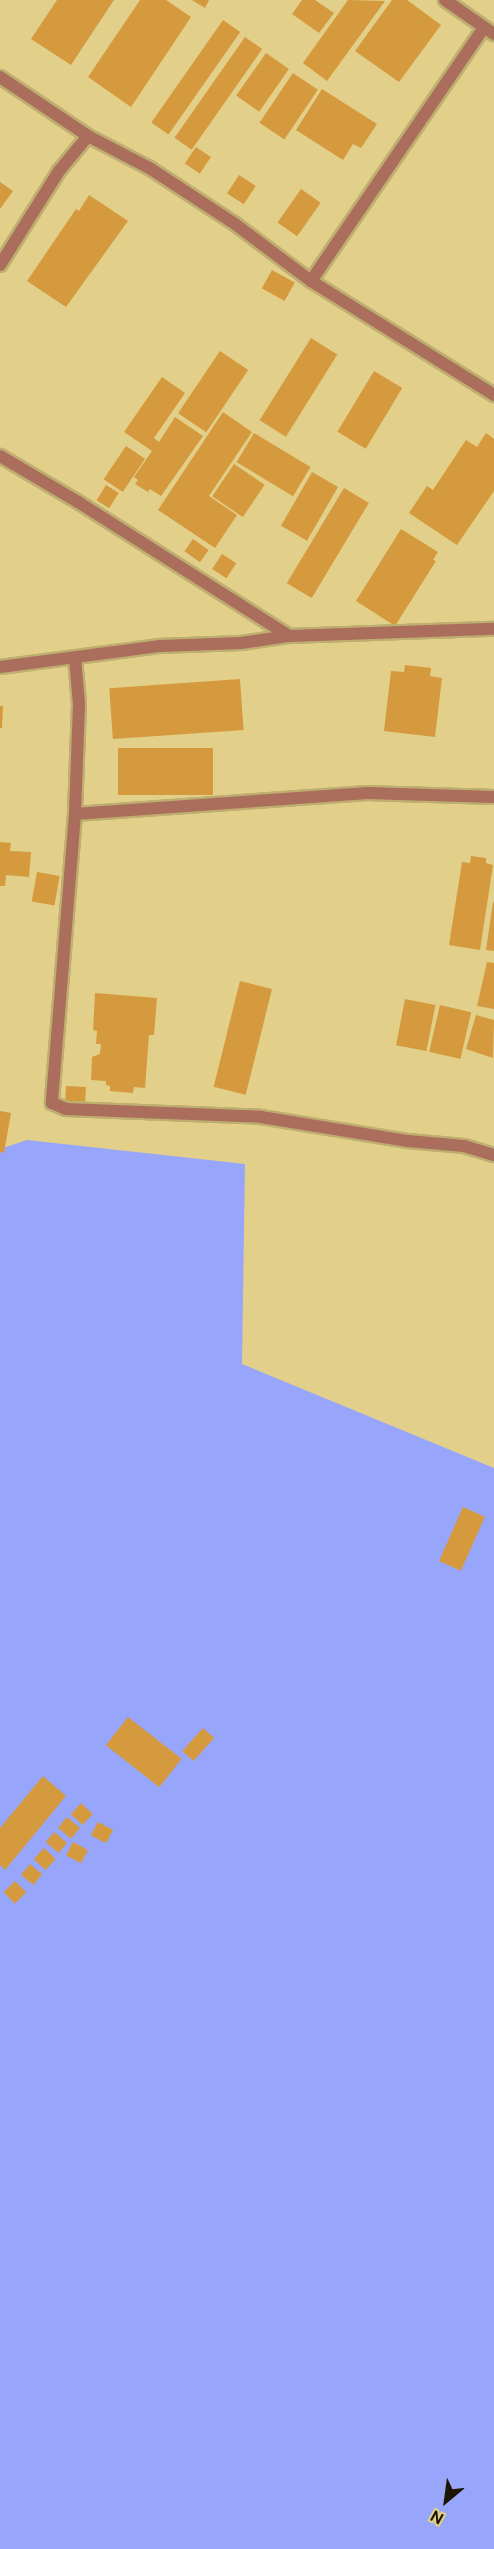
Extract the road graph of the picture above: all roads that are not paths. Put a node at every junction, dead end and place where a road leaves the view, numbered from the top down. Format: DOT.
graph roads {
  1 [pos="445,0"];
  2 [pos="489,30"];
  3 [pos="0,77"];
  4 [pos="88,136"];
  5 [pos="0,265"];
  6 [pos="311,281"];
  7 [pos="494,395"];
  8 [pos="0,456"];
  9 [pos="494,629"];
  10 [pos="289,636"];
  11 [pos="75,658"];
  12 [pos="0,667"];
  13 [pos="494,796"];
  14 [pos="75,814"];
  15 [pos="494,1155"];
  1 -- 2 [label="street"];
  2 -- 6 [label="street"];
  3 -- 4 [label="street"];
  4 -- 5 [label="street"];
  4 -- 6 [label="street"];
  6 -- 7 [label="street"];
  8 -- 10 [label="street"];
  9 -- 10 [label="street"];
  10 -- 11 [label="street"];
  11 -- 12 [label="street"];
  11 -- 14 [label="street"];
  13 -- 14 [label="street"];
  14 -- 15 [label="street"];
}
